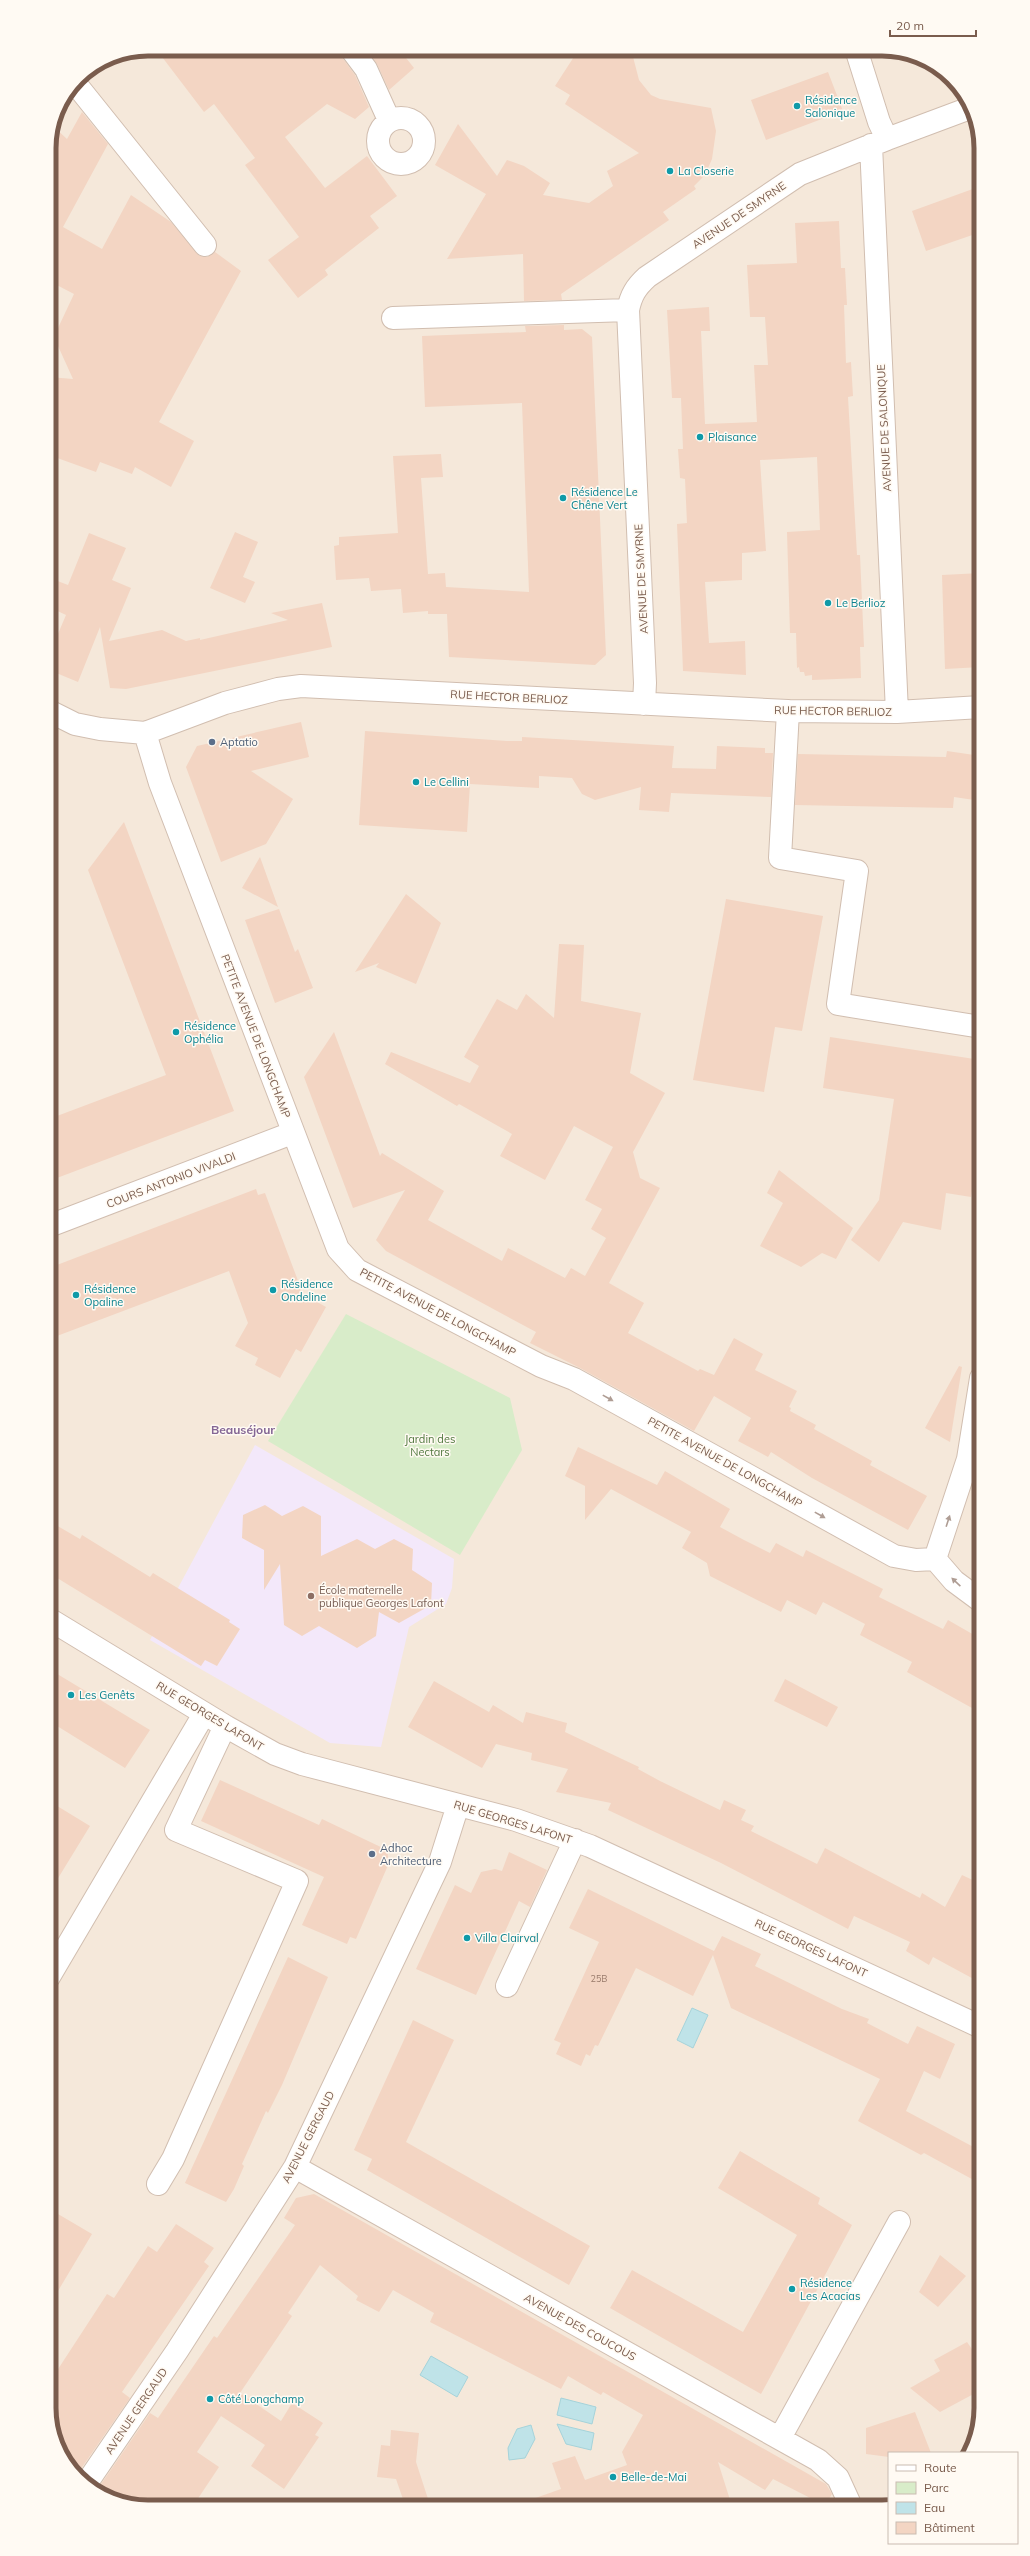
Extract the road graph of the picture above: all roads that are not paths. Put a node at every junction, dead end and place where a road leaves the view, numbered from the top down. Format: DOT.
graph roads {
  1 [pos="356,56"];
  2 [pos="858,56"];
  3 [pos="79,88"];
  4 [pos="965,110"];
  5 [pos="389,120"];
  6 [pos="879,142"];
  7 [pos="204,245"];
  8 [pos="628,310"];
  9 [pos="393,318"];
  10 [pos="644,704"];
  11 [pos="974,707"];
  12 [pos="788,711"];
  13 [pos="897,712"];
  14 [pos="56,714"];
  15 [pos="146,733"];
  16 [pos="974,1026"];
  17 [pos="292,1133"];
  18 [pos="56,1223"];
  19 [pos="974,1421"];
  20 [pos="935,1558"];
  21 [pos="974,1596"];
  22 [pos="56,1623"];
  23 [pos="204,1714"];
  24 [pos="225,1726"];
  25 [pos="458,1805"];
  26 [pos="575,1840"];
  27 [pos="56,1965"];
  28 [pos="507,1986"];
  29 [pos="974,2025"];
  30 [pos="295,2167"];
  31 [pos="158,2184"];
  32 [pos="899,2222"];
  33 [pos="780,2438"];
  34 [pos="90,2479"];
  35 [pos="848,2500"];
  1 -- 5 [label="street"];
  2 -- 6 [label="street"];
  3 -- 7 [label="street"];
  4 -- 6 [label="street, AVENUE DE SMYRNE"];
  6 -- 8 [label="street, AVENUE DE SMYRNE"];
  6 -- 13 [label="street, AVENUE DE SALONIQUE"];
  8 -- 9 [label="street"];
  8 -- 10 [label="street, AVENUE DE SMYRNE"];
  10 -- 12 [label="street, RUE HECTOR BERLIOZ"];
  10 -- 15 [label="street, RUE HECTOR BERLIOZ"];
  11 -- 13 [label="street, RUE HECTOR BERLIOZ"];
  12 -- 13 [label="street, RUE HECTOR BERLIOZ"];
  12 -- 16 [label="street"];
  14 -- 15 [label="street, RUE HECTOR BERLIOZ"];
  15 -- 17 [label="street, PETITE AVENUE DE LONGCHAMP"];
  17 -- 18 [label="street, COURS ANTONIO VIVALDI"];
  17 -- 20 [label="street, PETITE AVENUE DE LONGCHAMP, one-way"];
  20 -- 19 [label="street, one-way"];
  21 -- 20 [label="street, one-way"];
  22 -- 23 [label="street, RUE GEORGES LAFONT"];
  23 -- 24 [label="street, RUE GEORGES LAFONT"];
  23 -- 27 [label="street"];
  24 -- 25 [label="street, RUE GEORGES LAFONT"];
  24 -- 31 [label="street"];
  25 -- 26 [label="street, RUE GEORGES LAFONT"];
  25 -- 30 [label="street, AVENUE GERGAUD"];
  26 -- 28 [label="street"];
  26 -- 29 [label="street, RUE GEORGES LAFONT"];
  30 -- 33 [label="street, AVENUE DES COUCOUS"];
  30 -- 34 [label="street, AVENUE GERGAUD"];
  32 -- 33 [label="street"];
  33 -- 35 [label="street, AVENUE DES COUCOUS"];
}
